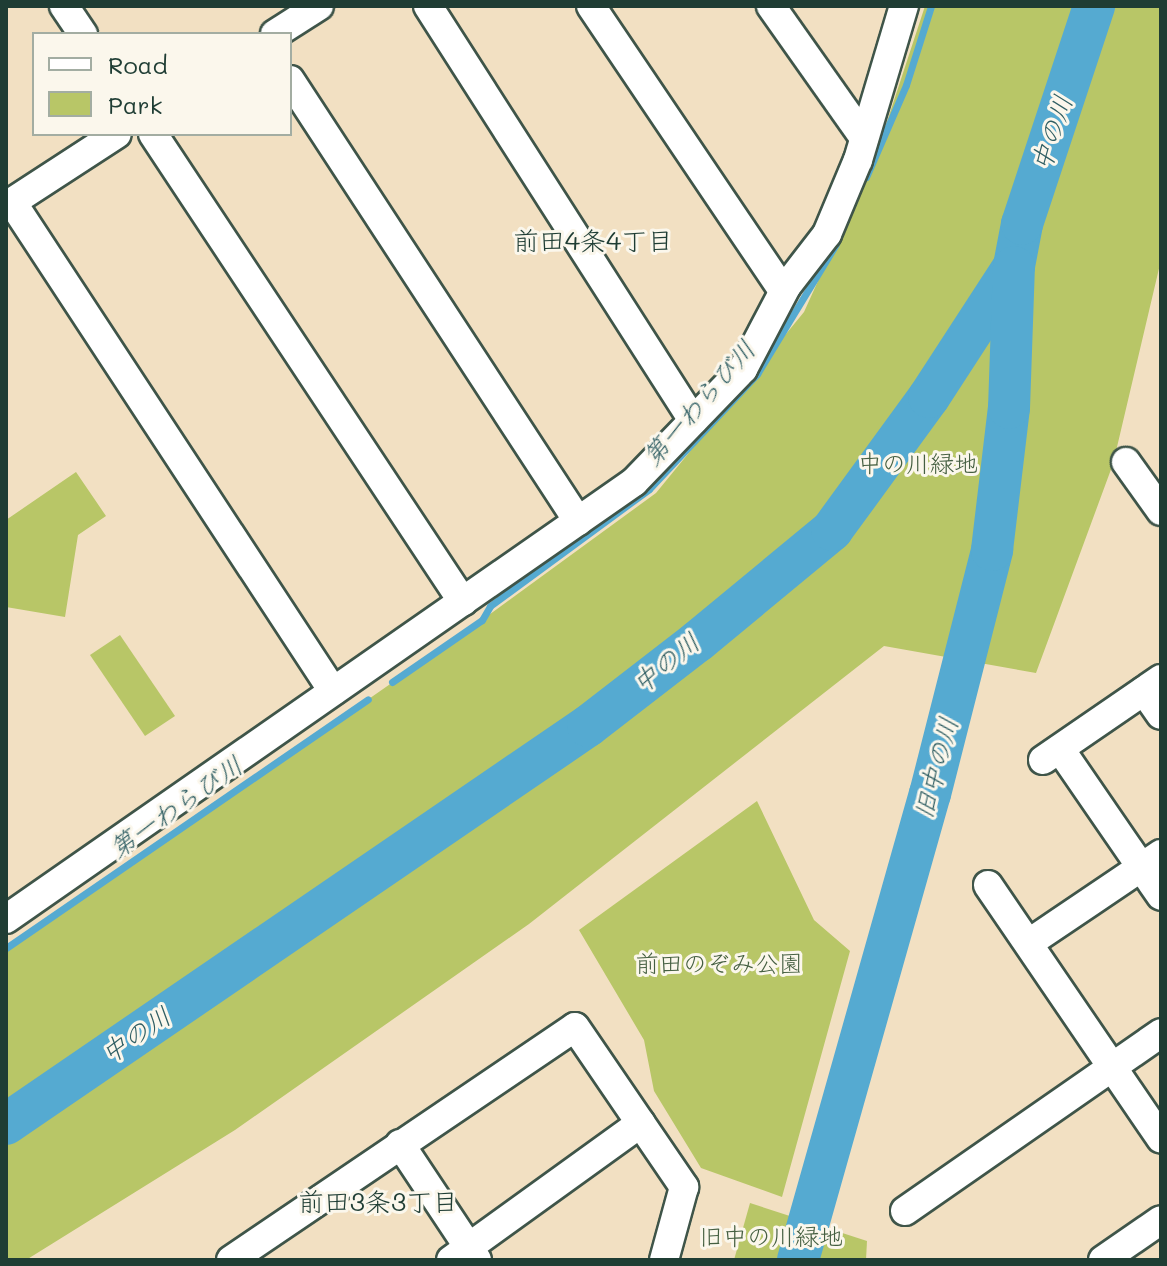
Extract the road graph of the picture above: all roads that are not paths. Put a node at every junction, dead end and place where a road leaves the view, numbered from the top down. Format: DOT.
graph roads {
  1 [pos="64,6"];
  2 [pos="319,6"];
  3 [pos="428,6"];
  4 [pos="591,6"];
  5 [pos="771,6"];
  6 [pos="904,6"];
  7 [pos="82,32"];
  8 [pos="278,32"];
  9 [pos="292,83"];
  10 [pos="114,136"];
  11 [pos="154,136"];
  12 [pos="864,138"];
  13 [pos="9,204"];
  14 [pos="783,291"];
  15 [pos="693,421"];
  16 [pos="1126,462"];
  17 [pos="1160,505"];
  18 [pos="578,521"];
  19 [pos="463,602"];
  20 [pos="1153,685"];
  21 [pos="333,691"];
  22 [pos="1161,715"];
  23 [pos="1151,861"];
  24 [pos="988,885"];
  25 [pos="1161,896"];
  26 [pos="6,919"];
  27 [pos="1029,943"];
  28 [pos="1161,1033"];
  29 [pos="1112,1066"];
  30 [pos="641,1123"];
  31 [pos="1161,1139"];
  32 [pos="400,1144"];
  33 [pos="905,1211"];
  34 [pos="1161,1220"];
  35 [pos="466,1256"];
  36 [pos="231,1260"];
  37 [pos="664,1260"];
  38 [pos="1103,1260"];
  1 -- 7 [label="street"];
  2 -- 8 [label="street"];
  3 -- 15 [label="street"];
  4 -- 14 [label="street"];
  5 -- 12 [label="street"];
  6 -- 12 [label="street"];
  9 -- 18 [label="street"];
  10 -- 13 [label="street"];
  11 -- 19 [label="street"];
  12 -- 14 [label="street"];
  13 -- 21 [label="street"];
  14 -- 15 [label="street"];
  15 -- 18 [label="street"];
  16 -- 17 [label="street"];
  18 -- 19 [label="street"];
  19 -- 21 [label="street"];
  20 -- 22 [label="street"];
  20 -- 23 [label="street"];
  21 -- 26 [label="street"];
  23 -- 25 [label="street"];
  23 -- 27 [label="street"];
  24 -- 27 [label="street"];
  27 -- 29 [label="street"];
  28 -- 29 [label="street"];
  29 -- 31 [label="street"];
  29 -- 33 [label="street"];
  30 -- 32 [label="street"];
  30 -- 35 [label="street"];
  30 -- 37 [label="street"];
  32 -- 35 [label="street"];
  32 -- 36 [label="street"];
  34 -- 38 [label="street"];
}
